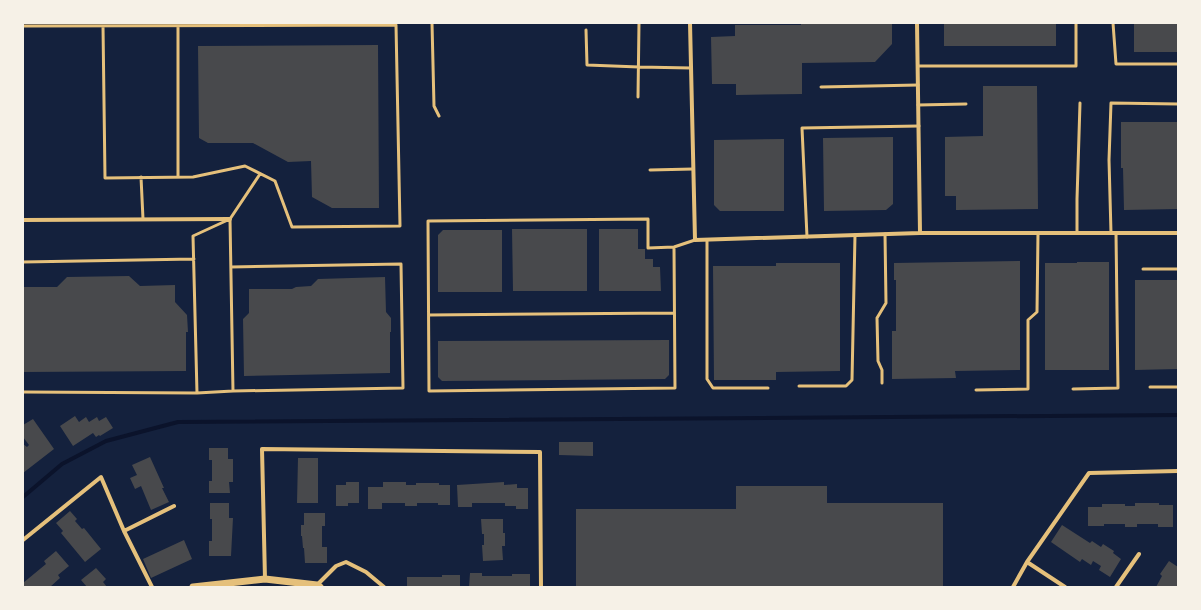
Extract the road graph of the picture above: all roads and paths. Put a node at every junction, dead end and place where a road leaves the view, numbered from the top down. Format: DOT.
graph roads {
  1 [pos="432,23"];
  2 [pos="639,23"];
  3 [pos="690,23"];
  4 [pos="917,23"];
  5 [pos="1076,23"];
  6 [pos="1113,23"];
  7 [pos="23,26"];
  8 [pos="103,26"];
  9 [pos="178,26"];
  10 [pos="586,30"];
  11 [pos="1178,64"];
  12 [pos="918,66"];
  13 [pos="639,68"];
  14 [pos="691,68"];
  15 [pos="918,85"];
  16 [pos="821,87"];
  17 [pos="638,97"];
  18 [pos="1080,103"];
  19 [pos="966,104"];
  20 [pos="1178,104"];
  21 [pos="918,105"];
  22 [pos="439,116"];
  23 [pos="919,126"];
  24 [pos="693,169"];
  25 [pos="650,170"];
  26 [pos="260,174"];
  27 [pos="141,177"];
  28 [pos="178,177"];
  29 [pos="230,218"];
  30 [pos="143,219"];
  31 [pos="23,220"];
  32 [pos="920,233"];
  33 [pos="1038,233"];
  34 [pos="1077,233"];
  35 [pos="1111,233"];
  36 [pos="1116,233"];
  37 [pos="1178,233"];
  38 [pos="885,234"];
  39 [pos="855,235"];
  40 [pos="807,237"];
  41 [pos="695,240"];
  42 [pos="707,240"];
  43 [pos="674,247"];
  44 [pos="194,259"];
  45 [pos="23,262"];
  46 [pos="231,266"];
  47 [pos="1143,269"];
  48 [pos="1178,269"];
  49 [pos="674,313"];
  50 [pos="429,315"];
  51 [pos="882,383"];
  52 [pos="799,386"];
  53 [pos="1178,386"];
  54 [pos="1150,387"];
  55 [pos="768,388"];
  56 [pos="1073,389"];
  57 [pos="976,390"];
  58 [pos="233,391"];
  59 [pos="23,392"];
  60 [pos="197,393"];
  61 [pos="1178,471"];
  62 [pos="174,506"];
  63 [pos="124,531"];
  64 [pos="23,540"];
  65 [pos="1139,554"];
  66 [pos="1028,562"];
  67 [pos="264,579"];
  68 [pos="318,586"];
  69 [pos="152,587"];
  70 [pos="193,587"];
  71 [pos="384,587"];
  72 [pos="541,587"];
  73 [pos="1012,587"];
  74 [pos="1065,587"];
  75 [pos="1116,587"];
  1 -- 22 [label="lane"];
  2 -- 13 [label="lane"];
  3 -- 14 [label="street"];
  4 -- 12 [label="street"];
  5 -- 12 [label="lane"];
  6 -- 11 [label="lane"];
  7 -- 8 [label="lane"];
  8 -- 9 [label="lane"];
  8 -- 27 [label="lane"];
  9 -- 26 [label="lane"];
  9 -- 28 [label="lane"];
  10 -- 13 [label="lane"];
  12 -- 15 [label="street"];
  13 -- 14 [label="lane"];
  13 -- 17 [label="lane"];
  14 -- 24 [label="street"];
  15 -- 16 [label="lane"];
  15 -- 21 [label="street"];
  18 -- 34 [label="lane"];
  19 -- 21 [label="lane"];
  20 -- 35 [label="lane"];
  21 -- 23 [label="street"];
  23 -- 32 [label="street"];
  23 -- 40 [label="lane"];
  24 -- 25 [label="lane"];
  24 -- 41 [label="street"];
  26 -- 28 [label="lane"];
  26 -- 29 [label="lane"];
  27 -- 28 [label="lane"];
  27 -- 30 [label="lane"];
  29 -- 30 [label="street"];
  29 -- 44 [label="lane"];
  29 -- 46 [label="lane"];
  30 -- 31 [label="street"];
  32 -- 33 [label="street"];
  32 -- 38 [label="street"];
  33 -- 34 [label="street"];
  33 -- 57 [label="lane"];
  34 -- 35 [label="street"];
  35 -- 36 [label="street"];
  36 -- 37 [label="street"];
  36 -- 56 [label="lane"];
  38 -- 39 [label="street"];
  38 -- 51 [label="lane"];
  39 -- 40 [label="street"];
  39 -- 52 [label="lane"];
  40 -- 42 [label="street"];
  41 -- 42 [label="street"];
  41 -- 43 [label="lane"];
  42 -- 55 [label="lane"];
  43 -- 49 [label="lane"];
  43 -- 50 [label="lane"];
  44 -- 45 [label="lane"];
  44 -- 60 [label="lane"];
  46 -- 58 [label="lane"];
  46 -- 58 [label="lane"];
  47 -- 48 [label="lane"];
  49 -- 50 [label="lane"];
  49 -- 50 [label="lane"];
  53 -- 54 [label="lane"];
  58 -- 60 [label="lane"];
  59 -- 60 [label="lane"];
  61 -- 66 [label="street"];
  62 -- 63 [label="street"];
  63 -- 64 [label="street"];
  63 -- 69 [label="street"];
  65 -- 75 [label="street"];
  66 -- 73 [label="street"];
  66 -- 74 [label="street"];
  67 -- 68 [label="street"];
  67 -- 70 [label="street"];
  67 -- 72 [label="street"];
  68 -- 71 [label="street"];
}
